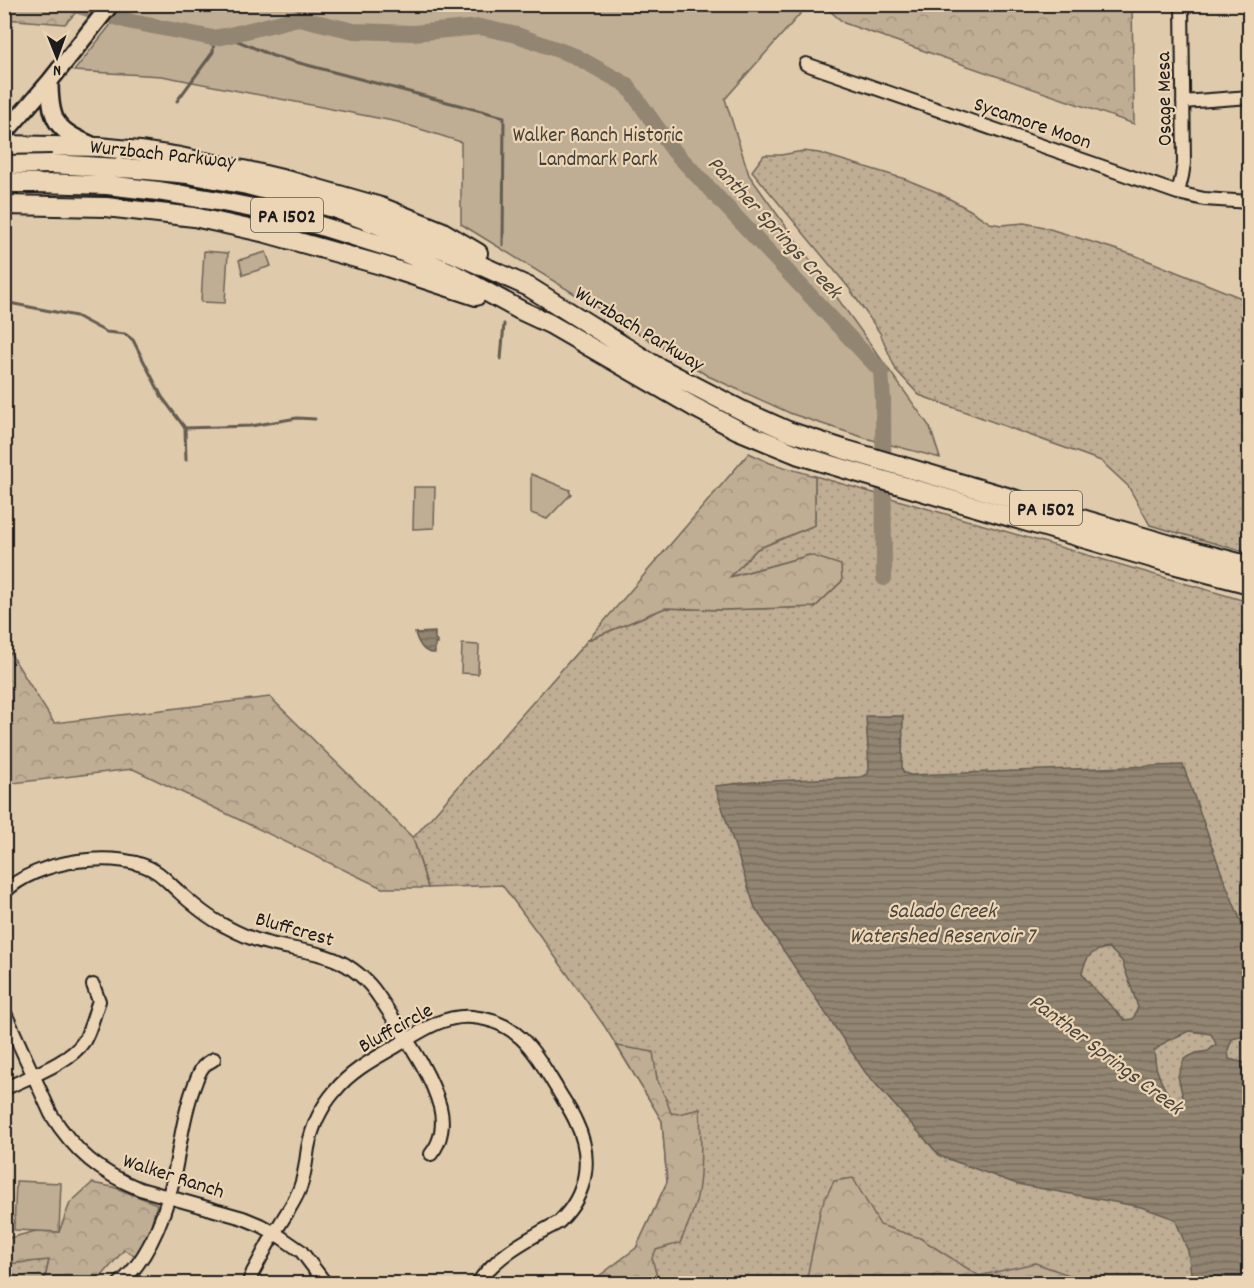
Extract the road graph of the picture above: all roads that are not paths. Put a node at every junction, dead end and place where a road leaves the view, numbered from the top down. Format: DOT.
graph roads {
  1 [pos="111,4"];
  2 [pos="1182,4"];
  3 [pos="806,64"];
  4 [pos="50,81"];
  5 [pos="1250,96"];
  6 [pos="33,101"];
  7 [pos="1183,102"];
  8 [pos="4,117"];
  9 [pos="4,134"];
  10 [pos="4,145"];
  11 [pos="44,145"];
  12 [pos="99,147"];
  13 [pos="4,165"];
  14 [pos="4,183"];
  15 [pos="1178,193"];
  16 [pos="1250,202"];
  17 [pos="9,204"];
  18 [pos="529,287"];
  19 [pos="520,310"];
  20 [pos="1250,566"];
  21 [pos="1250,584"];
  22 [pos="4,893"];
  23 [pos="93,985"];
  24 [pos="4,1011"];
  25 [pos="407,1040"];
  26 [pos="214,1059"];
  27 [pos="34,1075"];
  28 [pos="4,1089"];
  29 [pos="431,1154"];
  30 [pos="169,1197"];
  31 [pos="275,1233"];
  32 [pos="119,1284"];
  33 [pos="248,1284"];
  34 [pos="326,1284"];
  35 [pos="477,1284"];
  1 -- 4 [label="main road"];
  2 -- 7 [label="street, Osage Mesa"];
  3 -- 15 [label="street, Sycamore Moon"];
  4 -- 6 [label="main road"];
  4 -- 12 [label="main road"];
  5 -- 7 [label="street"];
  6 -- 8 [label="main road"];
  6 -- 9 [label="main road"];
  7 -- 15 [label="street, Osage Mesa"];
  10 -- 11 [label="highway"];
  11 -- 12 [label="highway"];
  11 -- 17 [label="highway"];
  12 -- 18 [label="highway"];
  13 -- 18 [label="highway, Wurzbach Parkway / PA 1502, bridge"];
  14 -- 19 [label="highway, Wurzbach Parkway / PA 1502, bridge"];
  15 -- 16 [label="street, Sycamore Moon"];
  17 -- 19 [label="highway"];
  18 -- 20 [label="highway, Wurzbach Parkway / PA 1502"];
  19 -- 21 [label="highway, Wurzbach Parkway / PA 1502"];
  22 -- 25 [label="street, Bluffcrest"];
  23 -- 27 [label="street"];
  24 -- 27 [label="street, Walker Ranch"];
  25 -- 29 [label="street, Bluffcrest"];
  25 -- 31 [label="street, Bluffcircle"];
  25 -- 35 [label="street, Bluffcircle"];
  26 -- 30 [label="street"];
  27 -- 28 [label="street"];
  27 -- 30 [label="street, Walker Ranch"];
  30 -- 31 [label="street, Walker Ranch"];
  30 -- 32 [label="street"];
  31 -- 33 [label="street, Bluffcircle"];
  31 -- 34 [label="street, Walker Ranch"];
}
